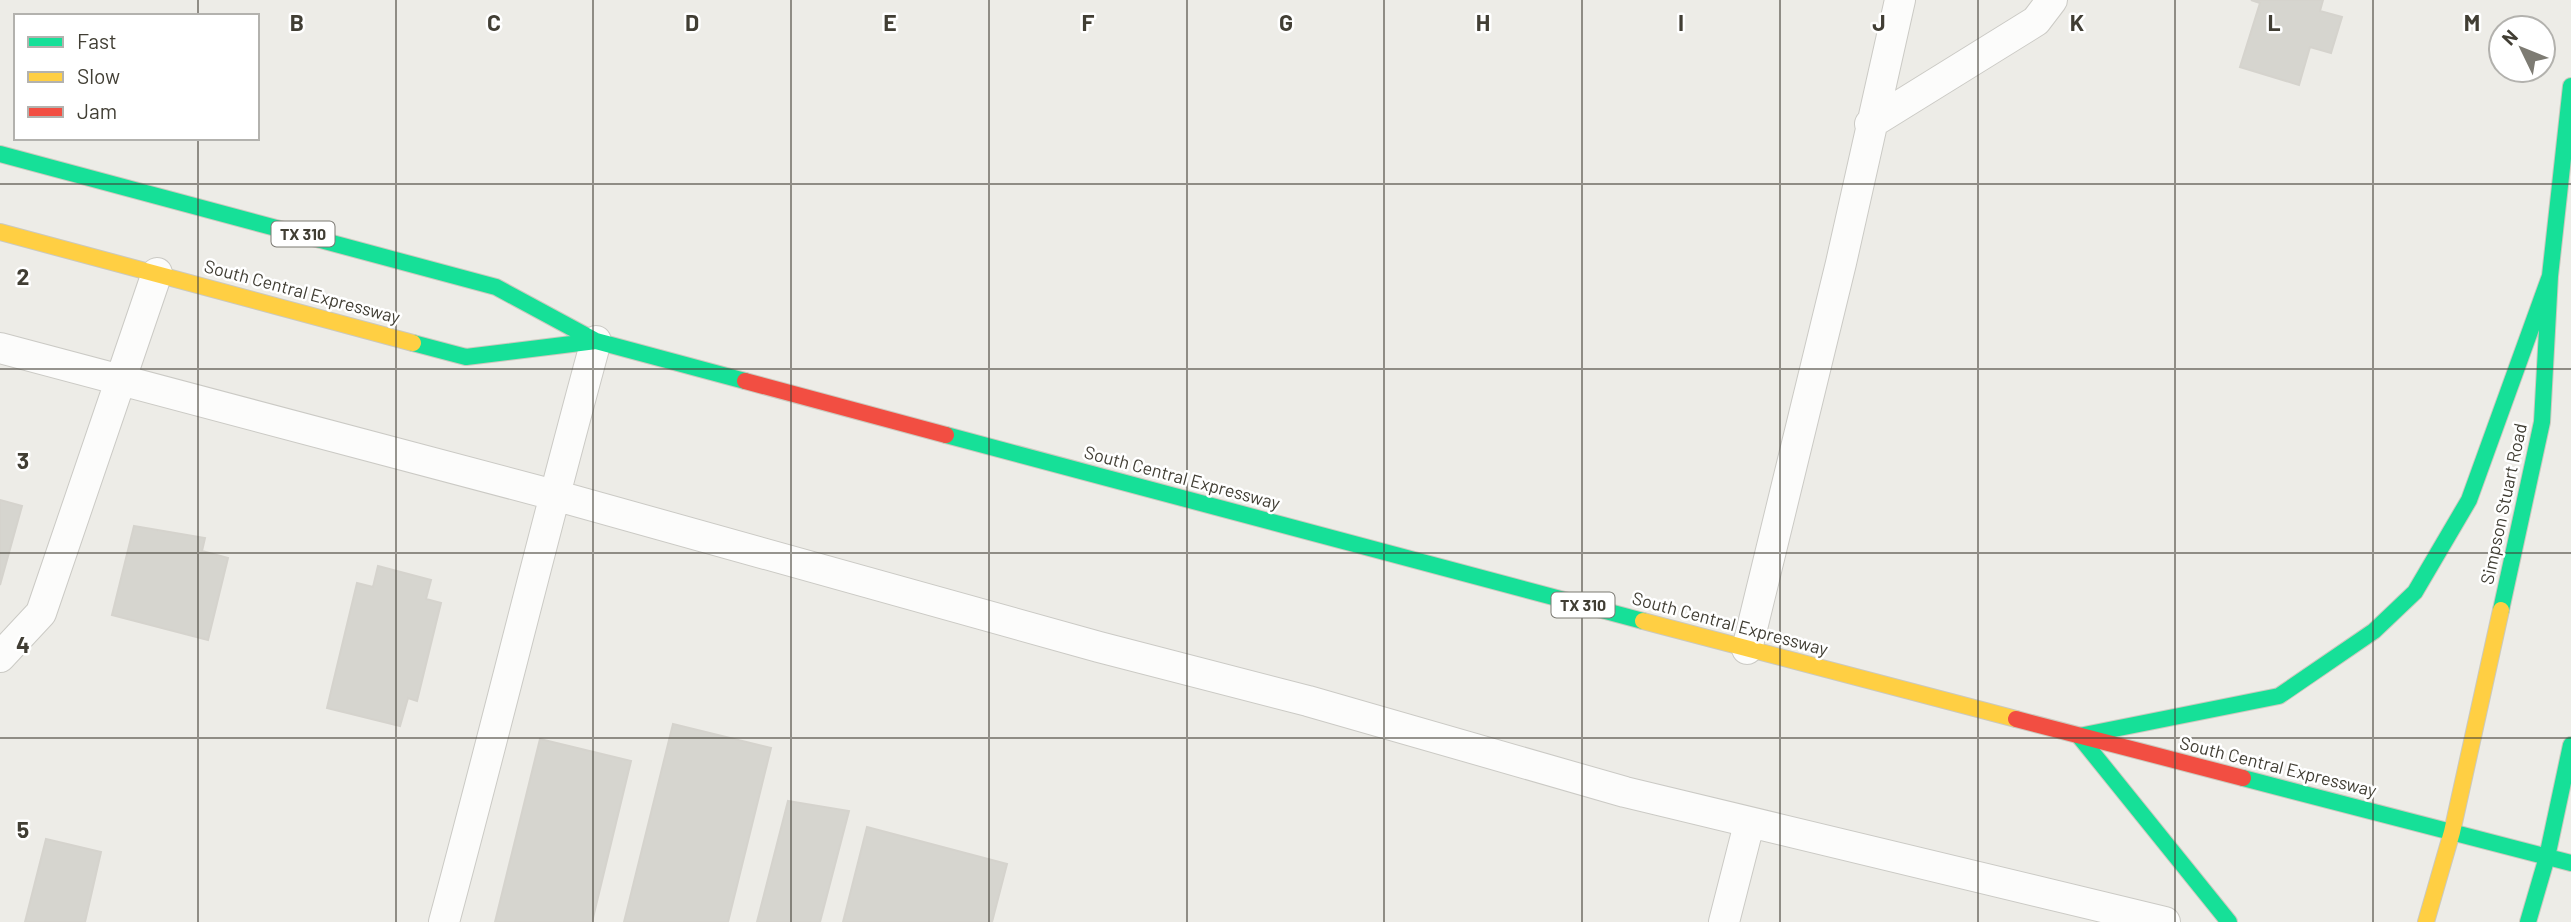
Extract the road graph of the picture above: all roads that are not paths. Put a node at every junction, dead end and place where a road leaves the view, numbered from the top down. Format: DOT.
graph roads {
  1 [pos="1900,0"];
  2 [pos="2052,0"];
  3 [pos="2571,86"];
  4 [pos="1870,124"];
  5 [pos="0,154"];
  6 [pos="0,232"];
  7 [pos="157,273"];
  8 [pos="2550,276"];
  9 [pos="596,341"];
  10 [pos="0,348"];
  11 [pos="120,379"];
  12 [pos="554,495"];
  13 [pos="1747,649"];
  14 [pos="0,657"];
  15 [pos="2079,736"];
  16 [pos="2571,746"];
  17 [pos="1749,824"];
  18 [pos="2452,832"];
  19 [pos="2547,857"];
  20 [pos="2571,863"];
  21 [pos="444,922"];
  22 [pos="1724,922"];
  23 [pos="2165,922"];
  24 [pos="2229,922"];
  25 [pos="2426,922"];
  26 [pos="2528,922"];
  1 -- 4 [label="lane"];
  2 -- 4 [label="lane"];
  3 -- 8 [label="main road, Simpson Stuart Road"];
  4 -- 13 [label="lane"];
  5 -- 9 [label="main road, South Central Expressway / TX 310"];
  6 -- 7 [label="main road, South Central Expressway / TX 310"];
  7 -- 9 [label="main road, South Central Expressway / TX 310"];
  7 -- 11 [label="lane"];
  8 -- 15 [label="main road"];
  8 -- 18 [label="main road, Simpson Stuart Road"];
  9 -- 12 [label="lane"];
  9 -- 13 [label="main road, South Central Expressway / TX 310"];
  10 -- 11 [label="lane"];
  11 -- 12 [label="lane"];
  11 -- 14 [label="lane"];
  12 -- 17 [label="lane"];
  12 -- 21 [label="lane"];
  13 -- 15 [label="main road, South Central Expressway / TX 310"];
  15 -- 18 [label="main road, South Central Expressway / TX 310"];
  15 -- 24 [label="main road"];
  16 -- 19 [label="main road"];
  17 -- 22 [label="lane"];
  17 -- 23 [label="lane"];
  18 -- 19 [label="main road, South Central Expressway / TX 310"];
  18 -- 25 [label="main road, Simpson Stuart Road"];
  19 -- 20 [label="main road, South Central Expressway / TX 310"];
  19 -- 26 [label="main road"];
}
